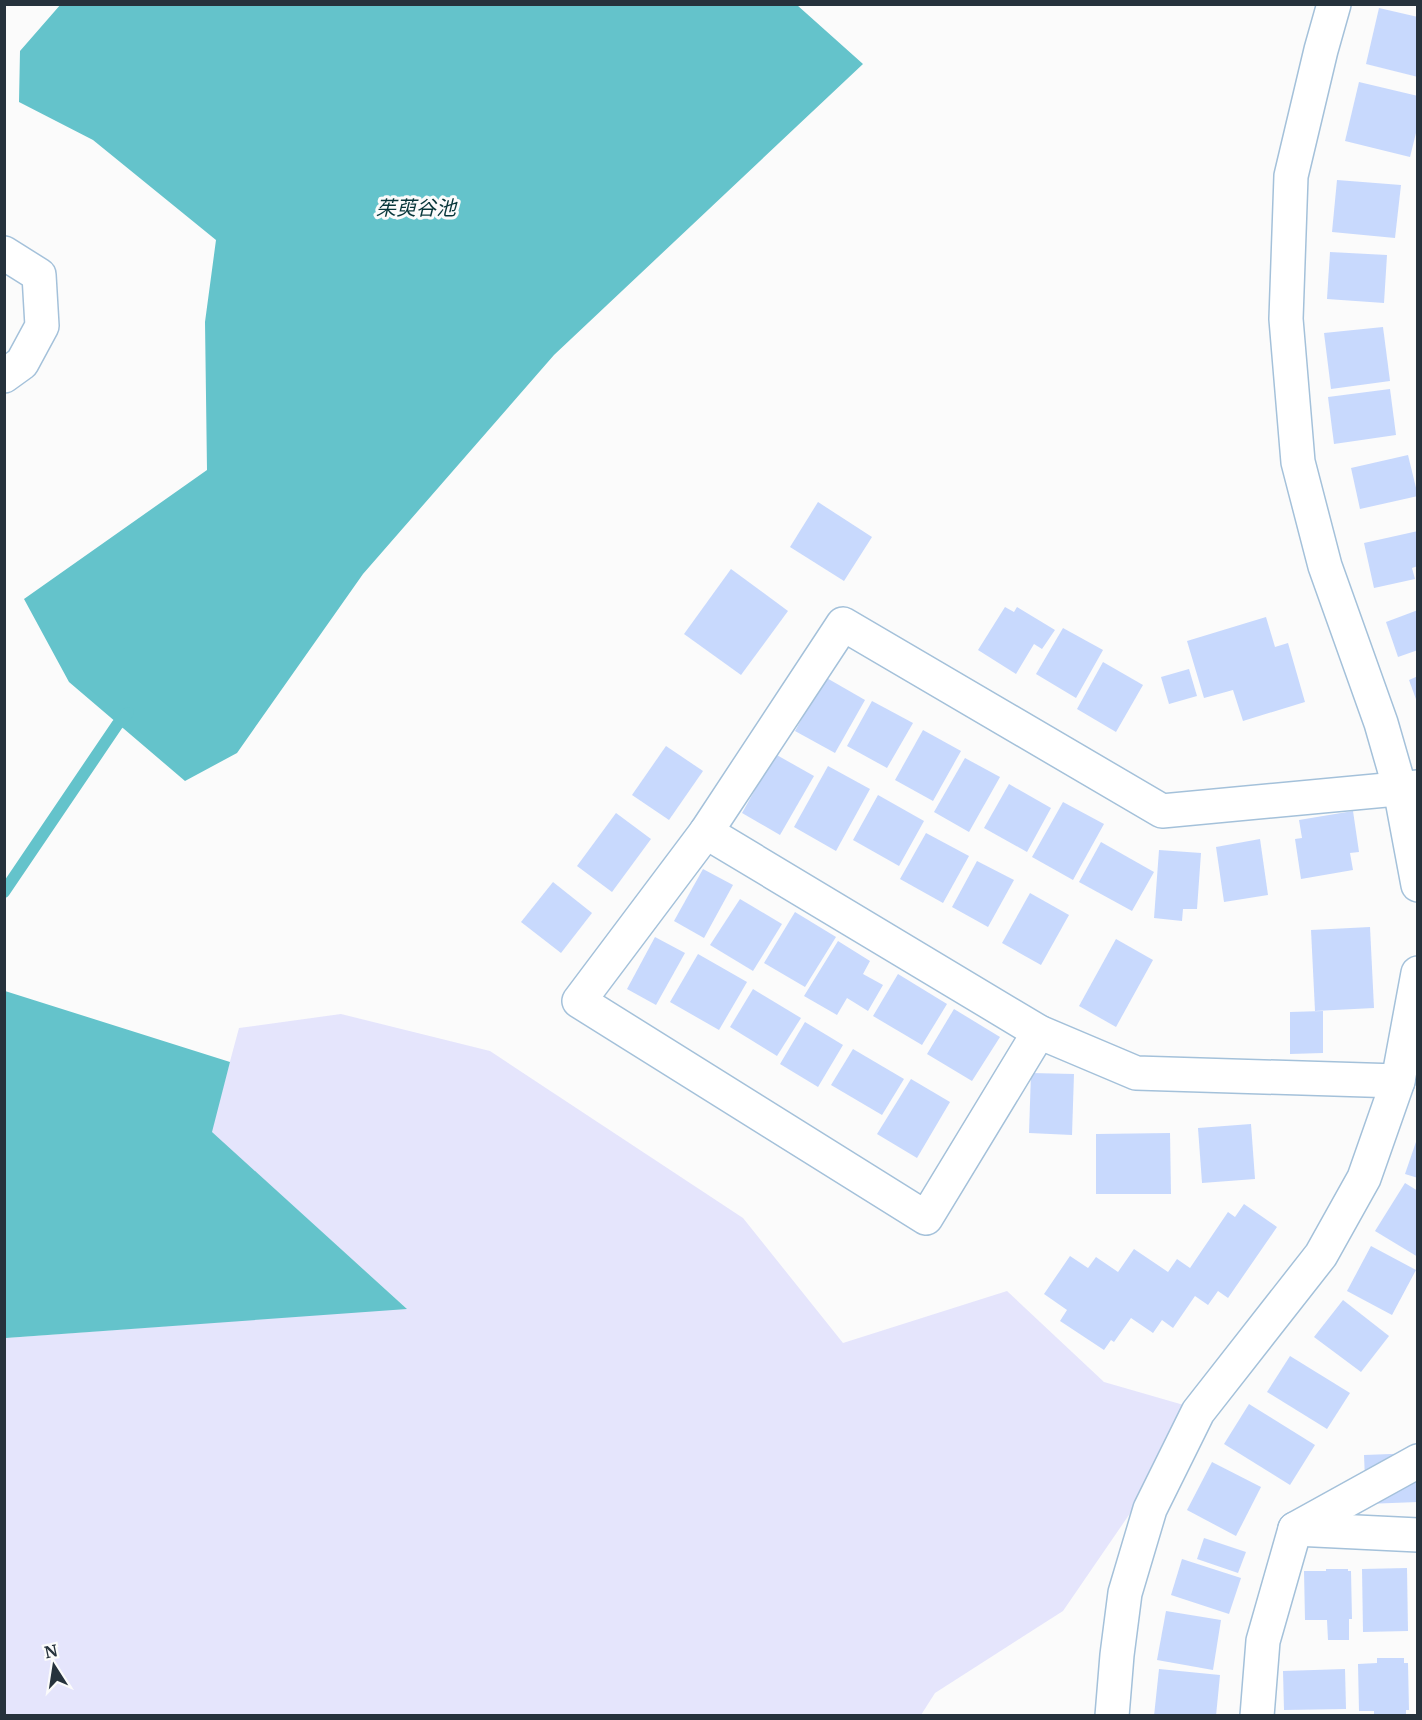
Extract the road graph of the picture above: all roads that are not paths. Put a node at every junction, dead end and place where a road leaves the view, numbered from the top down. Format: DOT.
graph roads {
  1 [pos="1334,4"];
  2 [pos="4,254"];
  3 [pos="4,376"];
  4 [pos="1409,788"];
  5 [pos="706,832"];
  6 [pos="1418,885"];
  7 [pos="1418,973"];
  8 [pos="1039,1032"];
  9 [pos="1398,1081"];
  10 [pos="1418,1461"];
  11 [pos="1295,1528"];
  12 [pos="1418,1535"];
  13 [pos="1112,1716"];
  14 [pos="1257,1716"];
  1 -- 4 [label="street"];
  2 -- 3 [label="street"];
  4 -- 5 [label="street"];
  4 -- 6 [label="street"];
  5 -- 8 [label="street"];
  5 -- 8 [label="street"];
  7 -- 9 [label="street"];
  8 -- 9 [label="street"];
  9 -- 13 [label="street"];
  10 -- 11 [label="street"];
  11 -- 12 [label="street"];
  11 -- 14 [label="street"];
}
